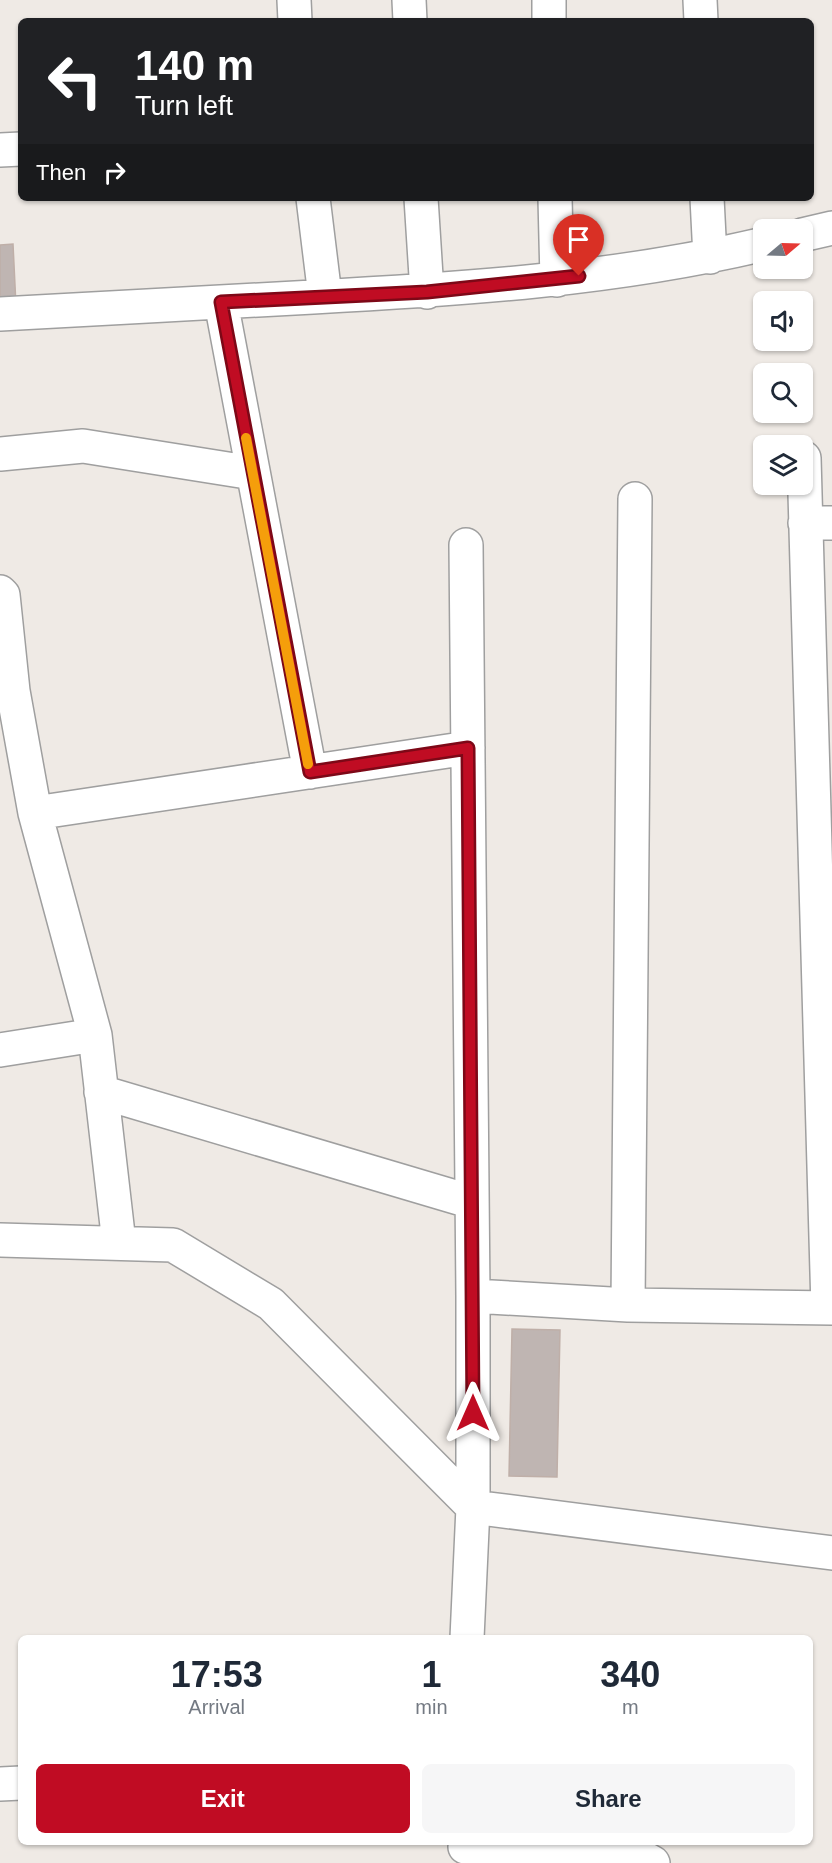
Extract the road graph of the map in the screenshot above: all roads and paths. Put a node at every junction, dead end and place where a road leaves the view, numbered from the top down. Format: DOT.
graph roads {
  1 [pos="294,0"];
  2 [pos="409,0"];
  3 [pos="549,0"];
  4 [pos="700,0"];
  5 [pos="295,18"];
  6 [pos="410,18"];
  7 [pos="549,18"];
  8 [pos="701,18"];
  9 [pos="18,149"];
  10 [pos="0,150"];
  11 [pos="313,201"];
  12 [pos="421,201"];
  13 [pos="555,201"];
  14 [pos="707,201"];
  15 [pos="832,228"];
  16 [pos="813,232"];
  17 [pos="753,247"];
  18 [pos="710,257"];
  19 [pos="557,279"];
  20 [pos="427,292"];
  21 [pos="325,296"];
  22 [pos="221,302"];
  23 [pos="0,314"];
  24 [pos="0,454"];
  25 [pos="253,472"];
  26 [pos="812,495"];
  27 [pos="635,499"];
  28 [pos="818,523"];
  29 [pos="466,545"];
  30 [pos="0,592"];
  31 [pos="820,622"];
  32 [pos="6,692"];
  33 [pos="468,748"];
  34 [pos="310,772"];
  35 [pos="35,813"];
  36 [pos="95,1035"];
  37 [pos="0,1050"];
  38 [pos="101,1092"];
  39 [pos="472,1202"];
  40 [pos="0,1240"];
  41 [pos="119,1244"];
  42 [pos="473,1296"];
  43 [pos="628,1305"];
  44 [pos="830,1308"];
  45 [pos="472,1507"];
  46 [pos="832,1553"];
  47 [pos="467,1635"];
  48 [pos="18,1783"];
  49 [pos="0,1784"];
  50 [pos="669,1845"];
  51 [pos="464,1851"];
  52 [pos="653,1863"];
  1 -- 5 [label="street"];
  2 -- 6 [label="street"];
  3 -- 7 [label="street"];
  4 -- 8 [label="street"];
  9 -- 10 [label="street"];
  11 -- 21 [label="street"];
  12 -- 20 [label="street"];
  13 -- 19 [label="street"];
  14 -- 18 [label="street"];
  15 -- 16 [label="street"];
  17 -- 18 [label="street"];
  18 -- 19 [label="street"];
  19 -- 20 [label="street"];
  20 -- 21 [label="street"];
  21 -- 22 [label="street"];
  22 -- 23 [label="street"];
  22 -- 25 [label="street"];
  24 -- 25 [label="street"];
  25 -- 34 [label="street"];
  26 -- 28 [label="street"];
  27 -- 43 [label="street"];
  28 -- 31 [label="street"];
  29 -- 33 [label="street"];
  30 -- 32 [label="street"];
  31 -- 44 [label="street"];
  32 -- 35 [label="street"];
  33 -- 34 [label="street"];
  33 -- 39 [label="street"];
  34 -- 35 [label="street"];
  35 -- 36 [label="street"];
  36 -- 37 [label="street"];
  36 -- 38 [label="street"];
  38 -- 39 [label="street"];
  38 -- 41 [label="street"];
  39 -- 42 [label="street"];
  40 -- 41 [label="street"];
  41 -- 45 [label="street"];
  42 -- 43 [label="street"];
  42 -- 45 [label="street"];
  43 -- 44 [label="street"];
  45 -- 46 [label="street"];
  45 -- 47 [label="street"];
  48 -- 49 [label="street"];
  50 -- 52 [label="street"];
  51 -- 52 [label="street"];
}
